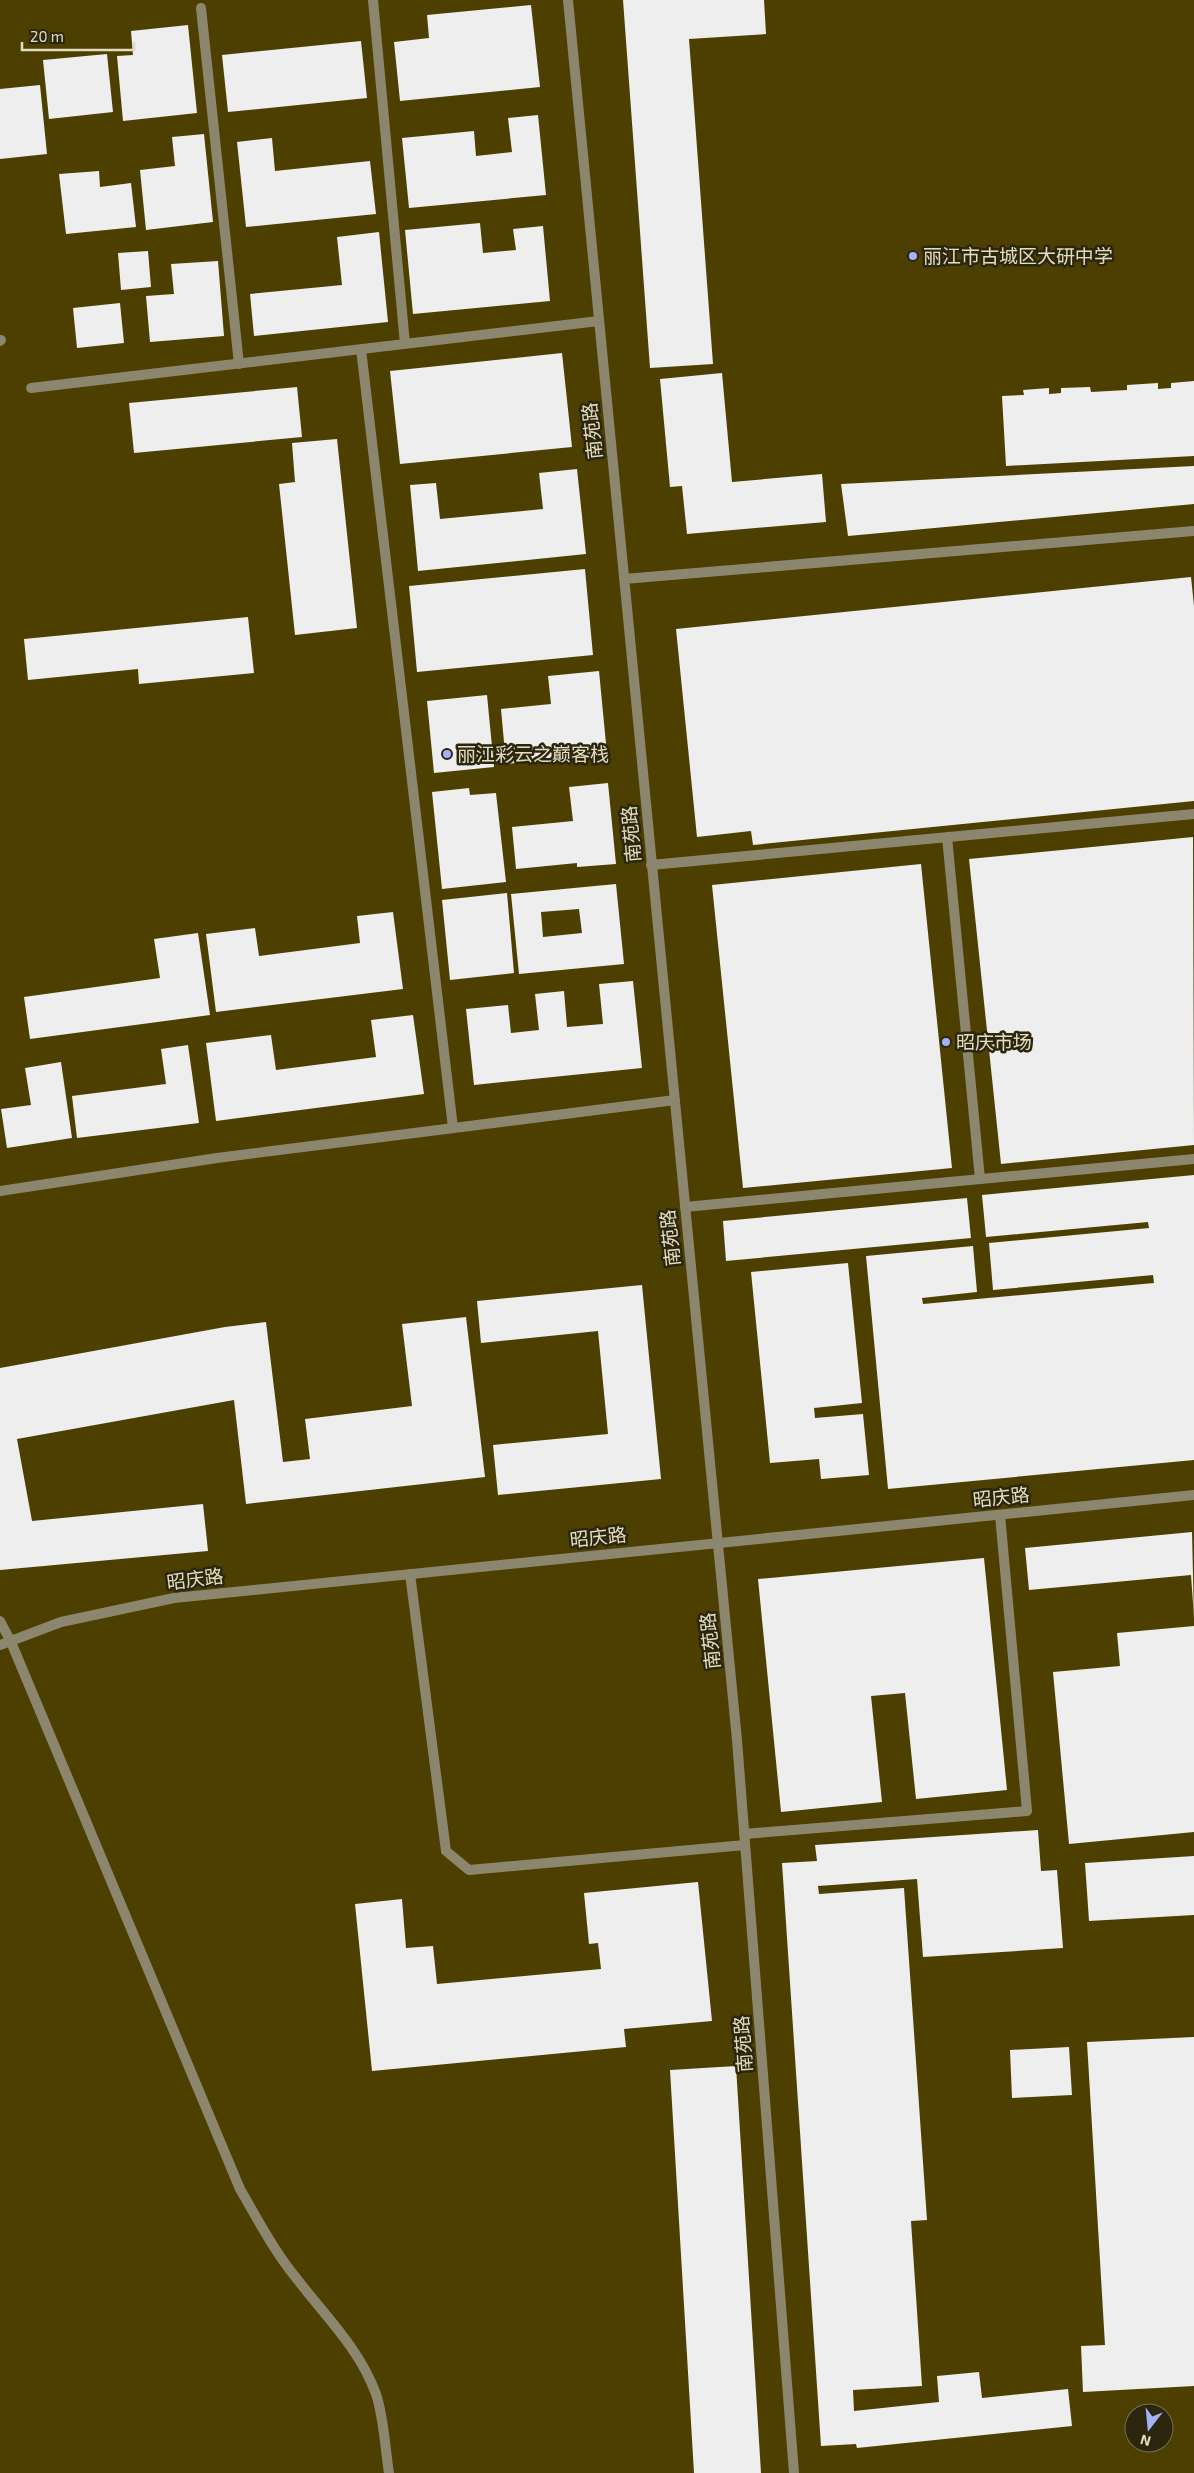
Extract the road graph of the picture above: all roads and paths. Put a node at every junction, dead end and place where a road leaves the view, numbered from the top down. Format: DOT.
graph roads {
  1 [pos="373,0"];
  2 [pos="568,0"];
  3 [pos="201,8"];
  4 [pos="599,321"];
  5 [pos="405,344"];
  6 [pos="361,349"];
  7 [pos="239,364"];
  8 [pos="31,388"];
  9 [pos="1194,531"];
  10 [pos="624,579"];
  11 [pos="1194,814"];
  12 [pos="947,837"];
  13 [pos="652,865"];
  14 [pos="674,1100"];
  15 [pos="453,1128"];
  16 [pos="1194,1159"];
  17 [pos="980,1179"];
  18 [pos="0,1191"];
  19 [pos="685,1206"];
  20 [pos="1194,1495"];
  21 [pos="1000,1515"];
  22 [pos="718,1543"];
  23 [pos="410,1574"];
  24 [pos="0,1621"];
  25 [pos="12,1642"];
  26 [pos="0,1646"];
  27 [pos="744,1834"];
  28 [pos="745,1845"];
  29 [pos="389,2473"];
  30 [pos="794,2473"];
  1 -- 5 [label="street"];
  2 -- 4 [label="street, 南苑路"];
  3 -- 7 [label="street"];
  4 -- 5 [label="street"];
  4 -- 10 [label="street, 南苑路"];
  5 -- 6 [label="street"];
  6 -- 7 [label="street"];
  6 -- 15 [label="street"];
  7 -- 8 [label="street"];
  9 -- 10 [label="street"];
  10 -- 13 [label="street, 南苑路"];
  11 -- 12 [label="street"];
  12 -- 13 [label="street"];
  12 -- 17 [label="street"];
  13 -- 14 [label="street, 南苑路"];
  14 -- 15 [label="street"];
  14 -- 19 [label="street, 南苑路"];
  15 -- 18 [label="street"];
  16 -- 17 [label="street"];
  17 -- 19 [label="street"];
  19 -- 22 [label="street, 南苑路"];
  20 -- 21 [label="street, 昭庆路"];
  21 -- 22 [label="street, 昭庆路"];
  21 -- 27 [label="street"];
  22 -- 23 [label="street, 昭庆路"];
  22 -- 27 [label="street, 南苑路"];
  23 -- 25 [label="street, 昭庆路"];
  23 -- 28 [label="street"];
  24 -- 25 [label="street"];
  25 -- 26 [label="street, 昭庆路"];
  25 -- 29 [label="street"];
  27 -- 28 [label="street, 南苑路"];
  28 -- 30 [label="street, 南苑路"];
}
